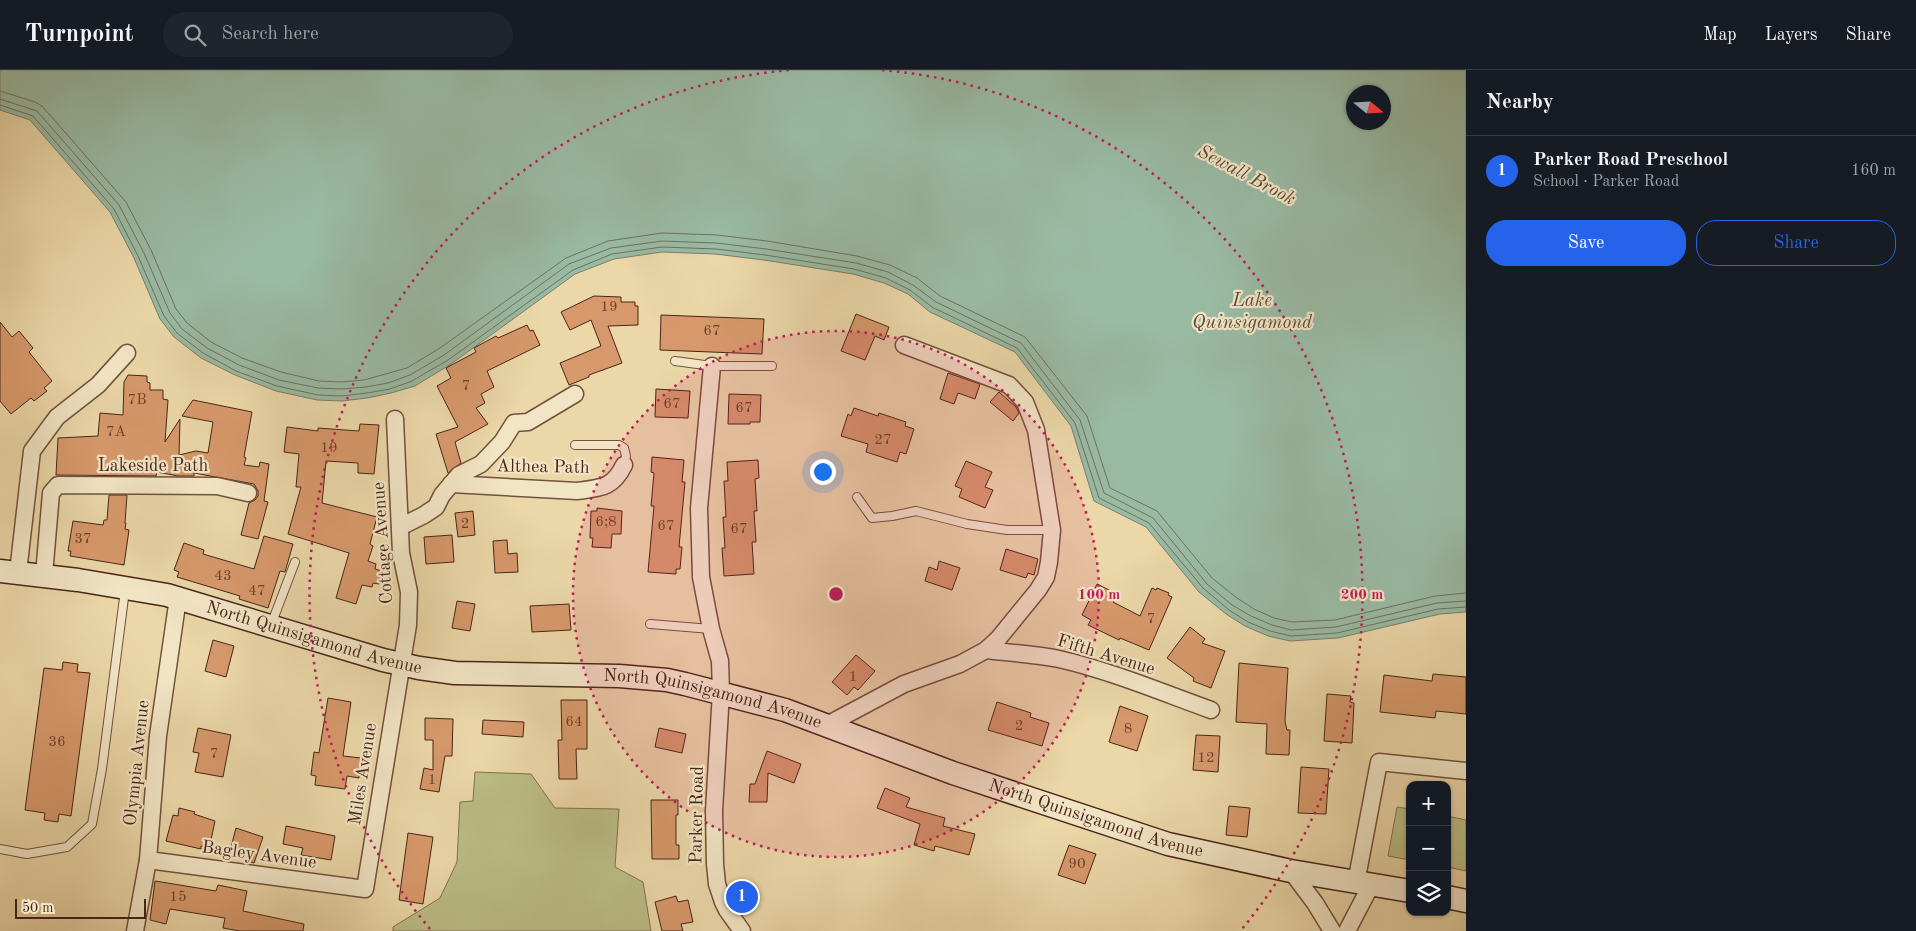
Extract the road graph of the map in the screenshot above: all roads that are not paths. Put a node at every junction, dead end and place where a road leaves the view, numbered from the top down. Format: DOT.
graph roads {
  1 [pos="904,345"];
  2 [pos="127,353"];
  3 [pos="675,361"];
  4 [pos="712,366"];
  5 [pos="772,366"];
  6 [pos="574,394"];
  7 [pos="395,419"];
  8 [pos="575,445"];
  9 [pos="624,465"];
  10 [pos="451,484"];
  11 [pos="248,493"];
  12 [pos="857,497"];
  13 [pos="400,527"];
  14 [pos="1052,530"];
  15 [pos="22,540"];
  16 [pos="47,542"];
  17 [pos="295,562"];
  18 [pos="9,571"];
  19 [pos="44,575"];
  20 [pos="126,587"];
  21 [pos="178,598"];
  22 [pos="650,624"];
  23 [pos="270,626"];
  24 [pos="711,629"];
  25 [pos="986,650"];
  26 [pos="401,664"];
  27 [pos="721,692"];
  28 [pos="1211,710"];
  29 [pos="827,725"];
  30 [pos="1466,770"];
  31 [pos="0,849"];
  32 [pos="148,860"];
  33 [pos="1291,871"];
  34 [pos="1363,884"];
  35 [pos="365,889"];
  36 [pos="1406,890"];
  37 [pos="1451,899"];
  38 [pos="1466,901"];
  39 [pos="135,931"];
  40 [pos="742,931"];
  41 [pos="1332,931"];
  42 [pos="1347,931"];
  1 -- 14 [label="street"];
  2 -- 15 [label="street"];
  3 -- 4 [label="lane"];
  4 -- 5 [label="lane"];
  4 -- 24 [label="street, Parker Road"];
  6 -- 10 [label="street"];
  7 -- 13 [label="street, Cottage Avenue"];
  8 -- 9 [label="lane"];
  9 -- 10 [label="street, Althea Path"];
  10 -- 13 [label="street"];
  11 -- 16 [label="street, Lakeside Path"];
  12 -- 14 [label="lane"];
  13 -- 26 [label="street, Cottage Avenue"];
  14 -- 25 [label="street"];
  15 -- 16 [label="street"];
  15 -- 18 [label="street"];
  16 -- 19 [label="street"];
  17 -- 23 [label="lane"];
  18 -- 19 [label="main road, North Quinsigamond Avenue"];
  19 -- 20 [label="main road, North Quinsigamond Avenue"];
  20 -- 21 [label="main road, North Quinsigamond Avenue"];
  20 -- 31 [label="lane"];
  21 -- 23 [label="main road, North Quinsigamond Avenue"];
  21 -- 32 [label="street, Olympia Avenue"];
  22 -- 24 [label="lane"];
  23 -- 26 [label="main road, North Quinsigamond Avenue"];
  24 -- 27 [label="street, Parker Road"];
  25 -- 28 [label="street, Fifth Avenue"];
  25 -- 29 [label="street"];
  26 -- 27 [label="main road, North Quinsigamond Avenue"];
  26 -- 35 [label="street, Miles Avenue"];
  27 -- 29 [label="main road, North Quinsigamond Avenue"];
  27 -- 40 [label="street, Parker Road"];
  29 -- 33 [label="main road, North Quinsigamond Avenue"];
  30 -- 34 [label="street"];
  32 -- 35 [label="street, Bagley Avenue"];
  32 -- 39 [label="street, Olympia Avenue"];
  33 -- 34 [label="main road, North Quinsigamond Avenue"];
  33 -- 41 [label="street"];
  34 -- 36 [label="main road, North Quinsigamond Avenue"];
  34 -- 42 [label="street"];
  37 -- 38 [label="main road"];
}
